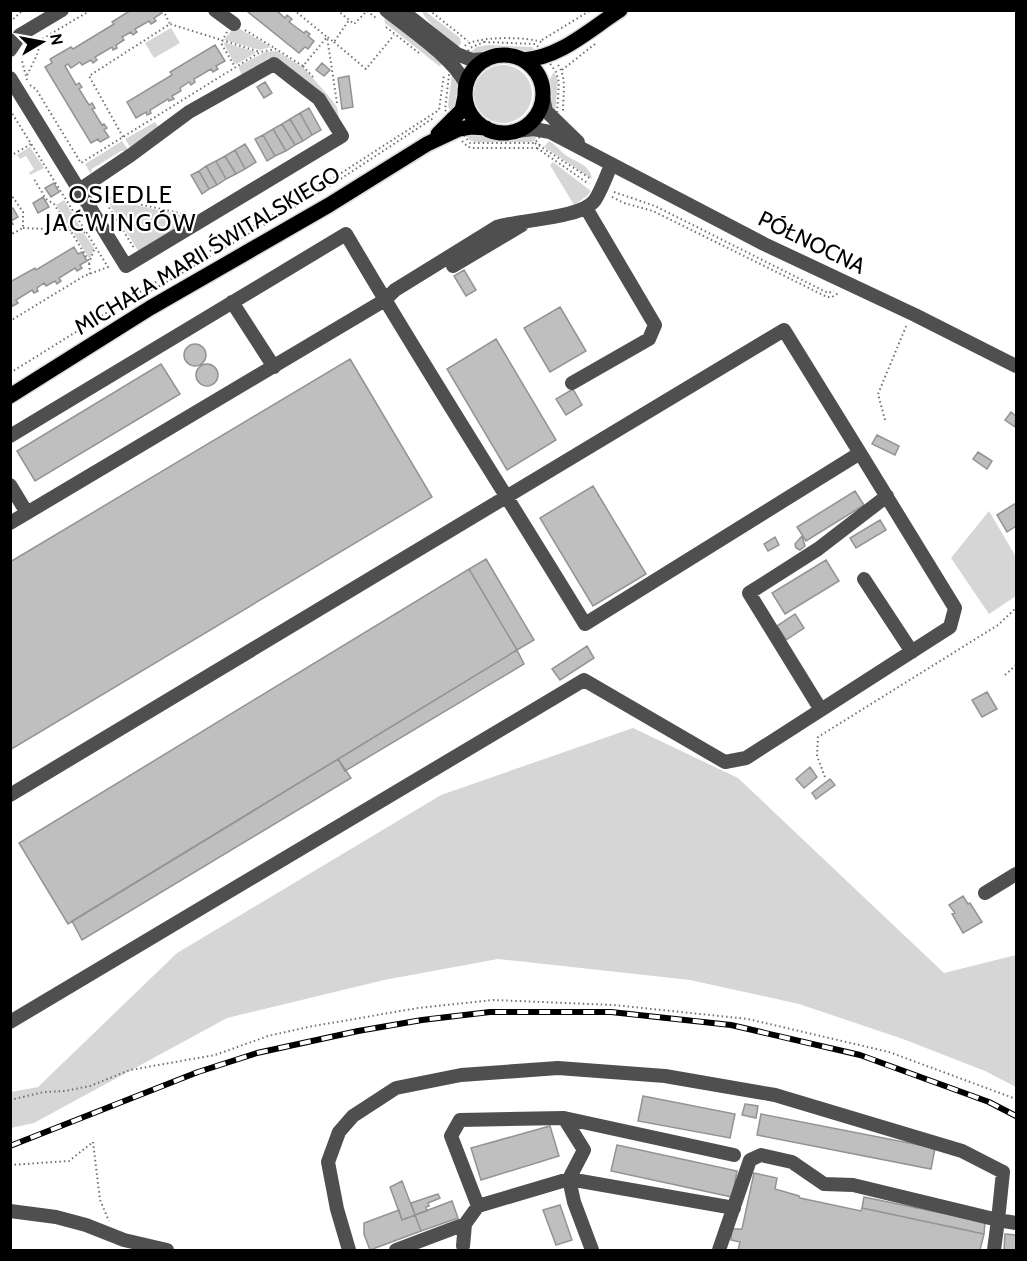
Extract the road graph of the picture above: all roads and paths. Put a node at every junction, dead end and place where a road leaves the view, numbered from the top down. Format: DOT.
graph roads {
  1 [pos="62,10"];
  2 [pos="91,10"];
  3 [pos="163,10"];
  4 [pos="215,10"];
  5 [pos="337,10"];
  6 [pos="429,10"];
  7 [pos="591,10"];
  8 [pos="620,10"];
  9 [pos="24,11"];
  10 [pos="367,11"];
  11 [pos="381,15"];
  12 [pos="403,19"];
  13 [pos="349,20"];
  14 [pos="10,22"];
  15 [pos="170,24"];
  16 [pos="234,24"];
  17 [pos="386,27"];
  18 [pos="20,35"];
  19 [pos="41,40"];
  20 [pos="221,40"];
  21 [pos="468,41"];
  22 [pos="334,42"];
  23 [pos="598,42"];
  24 [pos="276,49"];
  25 [pos="10,50"];
  26 [pos="260,52"];
  27 [pos="419,53"];
  28 [pos="549,56"];
  29 [pos="486,59"];
  30 [pos="523,60"];
  31 [pos="456,63"];
  32 [pos="235,67"];
  33 [pos="26,76"];
  34 [pos="10,78"];
  35 [pos="466,89"];
  36 [pos="543,91"];
  37 [pos="338,109"];
  38 [pos="10,110"];
  39 [pos="439,110"];
  40 [pos="450,121"];
  41 [pos="142,125"];
  42 [pos="551,126"];
  43 [pos="486,128"];
  44 [pos="516,131"];
  45 [pos="123,137"];
  46 [pos="535,143"];
  47 [pos="31,144"];
  48 [pos="538,147"];
  49 [pos="10,156"];
  50 [pos="81,163"];
  51 [pos="611,165"];
  52 [pos="68,171"];
  53 [pos="348,174"];
  54 [pos="34,179"];
  55 [pos="53,180"];
  56 [pos="92,182"];
  57 [pos="600,188"];
  58 [pos="79,190"];
  59 [pos="10,192"];
  60 [pos="102,196"];
  61 [pos="586,208"];
  62 [pos="195,225"];
  63 [pos="23,228"];
  64 [pos="70,230"];
  65 [pos="86,232"];
  66 [pos="10,236"];
  67 [pos="95,247"];
  68 [pos="140,258"];
  69 [pos="89,264"];
  70 [pos="90,274"];
  71 [pos="841,286"];
  72 [pos="385,300"];
  73 [pos="232,302"];
  74 [pos="911,313"];
  75 [pos="10,321"];
  76 [pos="1017,366"];
  77 [pos="274,367"];
  78 [pos="10,373"];
  79 [pos="572,383"];
  80 [pos="10,396"];
  81 [pos="885,420"];
  82 [pos="10,436"];
  83 [pos="860,453"];
  84 [pos="10,485"];
  85 [pos="887,496"];
  86 [pos="508,497"];
  87 [pos="27,513"];
  88 [pos="10,524"];
  89 [pos="864,579"];
  90 [pos="1017,608"];
  91 [pos="912,652"];
  92 [pos="1017,665"];
  93 [pos="1005,675"];
  94 [pos="821,710"];
  95 [pos="825,777"];
  96 [pos="10,795"];
  97 [pos="1017,874"];
  98 [pos="985,893"];
  99 [pos="10,1022"];
  100 [pos="1017,1099"];
  101 [pos="10,1100"];
  102 [pos="564,1118"];
  103 [pos="734,1155"];
  104 [pos="10,1165"];
  105 [pos="569,1179"];
  106 [pos="478,1206"];
  107 [pos="734,1208"];
  108 [pos="10,1211"];
  109 [pos="998,1220"];
  110 [pos="1017,1223"];
  111 [pos="465,1224"];
  112 [pos="124,1240"];
  113 [pos="463,1246"];
  114 [pos="167,1251"];
  115 [pos="349,1251"];
  116 [pos="396,1251"];
  117 [pos="592,1251"];
  118 [pos="719,1251"];
  119 [pos="994,1251"];
  1 -- 18 [label="street"];
  2 -- 19 [label="path"];
  3 -- 15 [label="path"];
  4 -- 16 [label="street"];
  5 -- 13 [label="path"];
  6 -- 21 [label="path"];
  7 -- 28 [label="path"];
  8 -- 28 [label="main road"];
  9 -- 14 [label="path"];
  10 -- 11 [label="path"];
  10 -- 13 [label="path"];
  11 -- 12 [label="street"];
  12 -- 17 [label="path"];
  12 -- 22 [label="path"];
  12 -- 27 [label="path"];
  12 -- 31 [label="street"];
  13 -- 22 [label="path"];
  14 -- 18 [label="street"];
  15 -- 20 [label="path"];
  15 -- 45 [label="path"];
  16 -- 20 [label="path"];
  16 -- 24 [label="path"];
  18 -- 25 [label="street"];
  19 -- 33 [label="path"];
  19 -- 33 [label="path"];
  20 -- 26 [label="path"];
  20 -- 32 [label="path"];
  21 -- 28 [label="path"];
  21 -- 31 [label="path"];
  22 -- 37 [label="path"];
  23 -- 28 [label="path"];
  28 -- 30 [label="main road"];
  28 -- 31 [label="path"];
  28 -- 36 [label="main road"];
  28 -- 42 [label="path"];
  28 -- 42 [label="path"];
  29 -- 30 [label="main road"];
  29 -- 31 [label="street"];
  29 -- 35 [label="main road"];
  30 -- 36 [label="main road"];
  31 -- 35 [label="street"];
  31 -- 39 [label="path"];
  31 -- 40 [label="path"];
  33 -- 50 [label="path"];
  34 -- 52 [label="street"];
  35 -- 40 [label="main road, MICHAŁA MARII ŚWITALSKIEGO"];
  35 -- 43 [label="main road"];
  36 -- 42 [label="street"];
  36 -- 44 [label="main road"];
  38 -- 47 [label="path"];
  39 -- 40 [label="path"];
  39 -- 78 [label="path"];
  40 -- 43 [label="main road"];
  40 -- 46 [label="path"];
  40 -- 48 [label="path"];
  40 -- 53 [label="path"];
  40 -- 80 [label="main road, MICHAŁA MARII ŚWITALSKIEGO"];
  41 -- 45 [label="path"];
  42 -- 44 [label="street, PÓŁNOCNA"];
  42 -- 46 [label="path"];
  42 -- 48 [label="path"];
  42 -- 51 [label="street, PÓŁNOCNA"];
  43 -- 44 [label="main road"];
  45 -- 50 [label="path"];
  46 -- 48 [label="path"];
  47 -- 49 [label="path"];
  47 -- 55 [label="path"];
  48 -- 57 [label="path"];
  50 -- 52 [label="path"];
  51 -- 57 [label="street"];
  51 -- 71 [label="street, PÓŁNOCNA"];
  52 -- 55 [label="path"];
  52 -- 58 [label="street"];
  54 -- 64 [label="path"];
  55 -- 65 [label="path"];
  56 -- 58 [label="street"];
  56 -- 60 [label="path"];
  56 -- 62 [label="street"];
  57 -- 61 [label="street"];
  57 -- 71 [label="path"];
  57 -- 71 [label="path"];
  58 -- 68 [label="street"];
  59 -- 63 [label="path"];
  60 -- 62 [label="path"];
  60 -- 68 [label="path"];
  61 -- 72 [label="street"];
  61 -- 79 [label="street"];
  62 -- 68 [label="street"];
  63 -- 64 [label="path"];
  63 -- 66 [label="path"];
  64 -- 65 [label="path"];
  64 -- 69 [label="path"];
  65 -- 67 [label="path"];
  67 -- 69 [label="path"];
  67 -- 70 [label="path"];
  69 -- 70 [label="path"];
  70 -- 75 [label="path"];
  71 -- 74 [label="street, PÓŁNOCNA"];
  72 -- 73 [label="street"];
  72 -- 77 [label="street"];
  72 -- 86 [label="street"];
  73 -- 77 [label="street"];
  73 -- 82 [label="street"];
  74 -- 76 [label="street, PÓŁNOCNA"];
  74 -- 81 [label="path"];
  77 -- 87 [label="street"];
  83 -- 85 [label="street"];
  83 -- 86 [label="street"];
  83 -- 86 [label="street"];
  84 -- 87 [label="street"];
  85 -- 91 [label="street"];
  85 -- 94 [label="street"];
  86 -- 96 [label="street"];
  87 -- 88 [label="street"];
  89 -- 91 [label="street"];
  90 -- 95 [label="path"];
  91 -- 94 [label="street"];
  92 -- 93 [label="path"];
  94 -- 99 [label="street"];
  97 -- 98 [label="street"];
  100 -- 101 [label="path"];
  102 -- 103 [label="street"];
  102 -- 105 [label="street"];
  102 -- 106 [label="street"];
  104 -- 112 [label="path"];
  105 -- 106 [label="street"];
  105 -- 107 [label="street"];
  105 -- 117 [label="street"];
  106 -- 111 [label="street"];
  107 -- 109 [label="street"];
  107 -- 118 [label="street"];
  108 -- 112 [label="street"];
  109 -- 110 [label="street"];
  109 -- 115 [label="street"];
  109 -- 119 [label="street"];
  111 -- 113 [label="street"];
  111 -- 116 [label="street"];
  112 -- 114 [label="street"];
}
